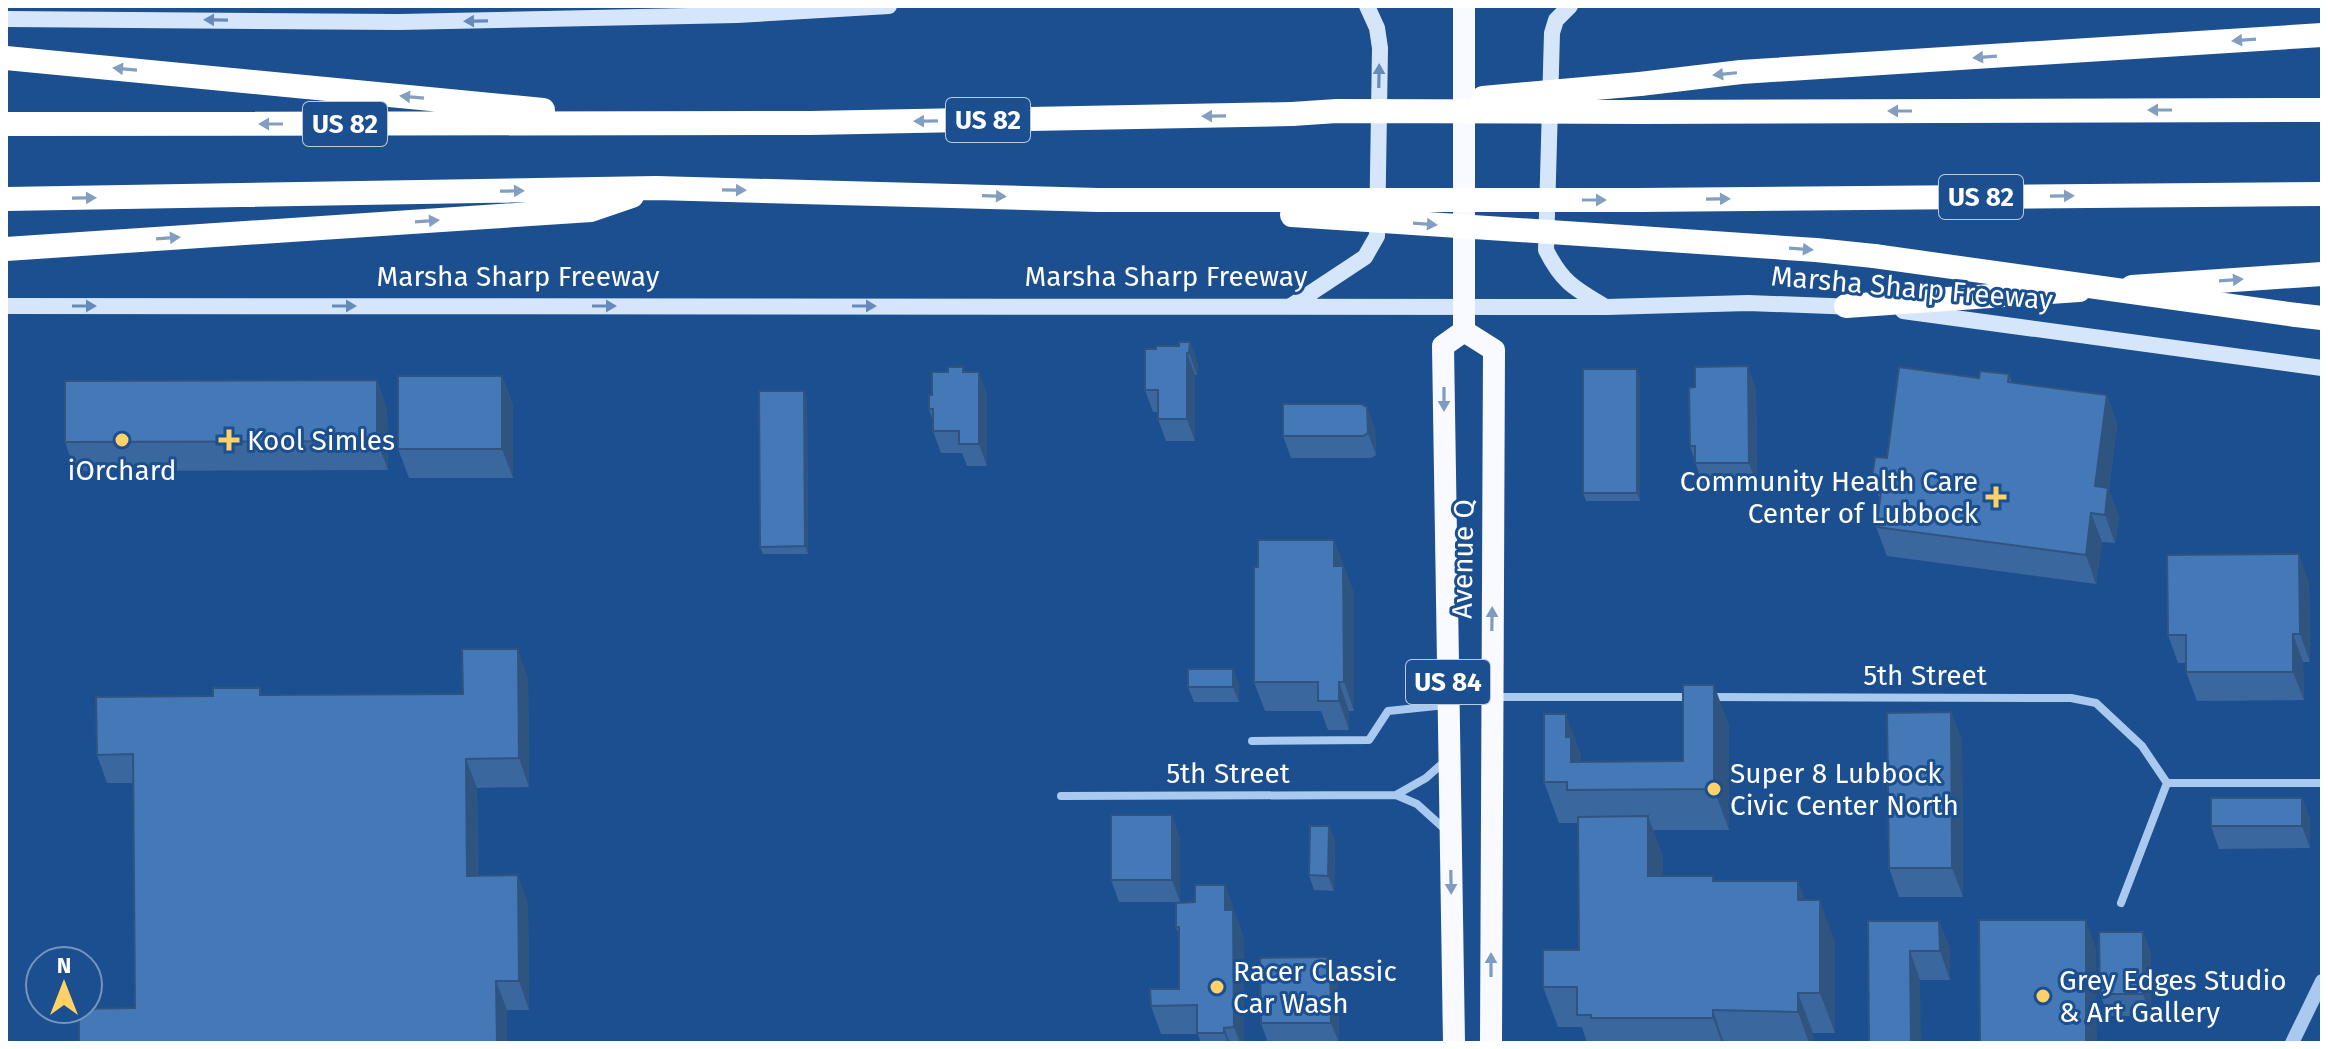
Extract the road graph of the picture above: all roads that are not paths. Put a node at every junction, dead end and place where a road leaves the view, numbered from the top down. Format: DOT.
graph roads {
  1 [pos="889,6"];
  2 [pos="1367,6"];
  3 [pos="1464,6"];
  4 [pos="1570,6"];
  5 [pos="737,11"];
  6 [pos="65,12"];
  7 [pos="6,19"];
  8 [pos="2322,35"];
  9 [pos="6,58"];
  10 [pos="2322,110"];
  11 [pos="1337,111"];
  12 [pos="685,123"];
  13 [pos="6,124"];
  14 [pos="656,188"];
  15 [pos="2322,194"];
  16 [pos="6,199"];
  17 [pos="1292,208"];
  18 [pos="6,249"];
  19 [pos="2322,274"];
  20 [pos="6,306"];
  21 [pos="1290,306"];
  22 [pos="1463,306"];
  23 [pos="1846,306"];
  24 [pos="1607,307"];
  25 [pos="2322,318"];
  26 [pos="1464,331"];
  27 [pos="2321,368"];
  28 [pos="1491,697"];
  29 [pos="1448,705"];
  30 [pos="1252,741"];
  31 [pos="1449,758"];
  32 [pos="2167,783"];
  33 [pos="2322,783"];
  34 [pos="1396,795"];
  35 [pos="1061,796"];
  36 [pos="1450,834"];
  37 [pos="2121,903"];
  38 [pos="2322,981"];
  39 [pos="1454,1043"];
  40 [pos="1491,1043"];
  41 [pos="2292,1043"];
  1 -- 5 [label="main road"];
  21 -- 2 [label="main road, one-way"];
  3 -- 22 [label="highway"];
  4 -- 24 [label="main road"];
  5 -- 6 [label="main road, one-way"];
  6 -- 7 [label="main road"];
  8 -- 11 [label="highway, one-way, bridge"];
  12 -- 9 [label="highway, one-way"];
  10 -- 11 [label="highway, US 82, one-way, bridge"];
  11 -- 12 [label="highway, US 82, one-way, bridge"];
  12 -- 13 [label="highway, US 82, one-way"];
  16 -- 14 [label="highway, US 82, one-way"];
  14 -- 17 [label="highway, US 82, one-way"];
  18 -- 14 [label="highway, one-way"];
  17 -- 15 [label="highway, US 82, one-way, bridge"];
  17 -- 25 [label="highway, one-way, bridge"];
  23 -- 19 [label="highway, one-way"];
  20 -- 21 [label="main road, Marsha Sharp Freeway, one-way"];
  21 -- 22 [label="main road, Marsha Sharp Freeway"];
  22 -- 24 [label="main road, Marsha Sharp Freeway"];
  22 -- 26 [label="highway"];
  23 -- 24 [label="main road, Marsha Sharp Freeway"];
  23 -- 27 [label="main road, Marsha Sharp Freeway"];
  28 -- 26 [label="highway, Avenue Q / US 84, one-way"];
  26 -- 29 [label="highway, Avenue Q / US 84, one-way"];
  28 -- 32 [label="street, 5th Street"];
  40 -- 28 [label="highway, Avenue Q / US 84, one-way"];
  29 -- 30 [label="street"];
  29 -- 31 [label="highway, Avenue Q / US 84"];
  31 -- 34 [label="street"];
  31 -- 36 [label="highway, Avenue Q / US 84"];
  32 -- 33 [label="street"];
  32 -- 37 [label="street"];
  34 -- 35 [label="street, 5th Street"];
  34 -- 36 [label="street"];
  36 -- 39 [label="highway, Avenue Q / US 84, one-way"];
  38 -- 41 [label="street"];
}
